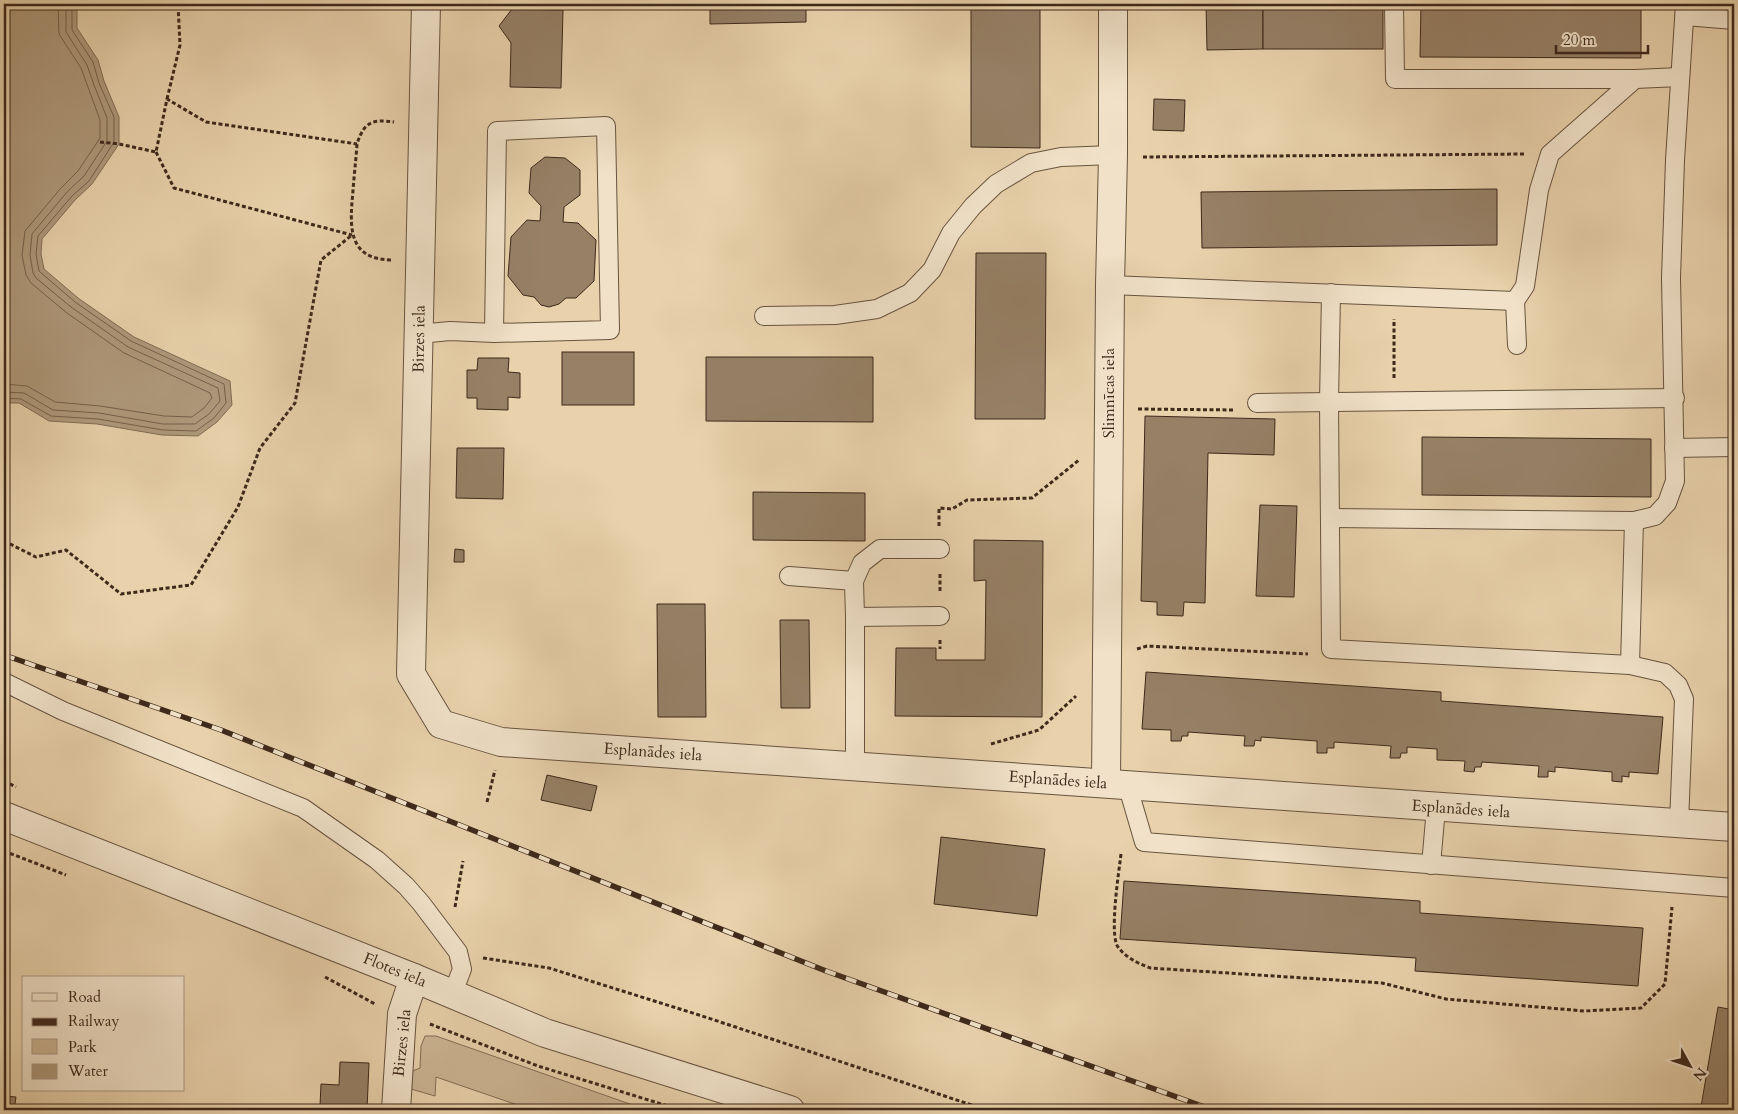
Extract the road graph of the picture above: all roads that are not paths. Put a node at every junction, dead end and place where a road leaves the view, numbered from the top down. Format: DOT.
graph roads {
  1 [pos="426,4"];
  2 [pos="1113,4"];
  3 [pos="1394,4"];
  4 [pos="1685,10"];
  5 [pos="1734,20"];
  6 [pos="1680,77"];
  7 [pos="1635,79"];
  8 [pos="1113,155"];
  9 [pos="1110,285"];
  10 [pos="1331,293"];
  11 [pos="1516,301"];
  12 [pos="764,316"];
  13 [pos="494,333"];
  14 [pos="420,334"];
  15 [pos="1517,345"];
  16 [pos="1675,398"];
  17 [pos="1330,402"];
  18 [pos="1257,403"];
  19 [pos="1734,447"];
  20 [pos="1674,448"];
  21 [pos="1331,518"];
  22 [pos="1634,521"];
  23 [pos="940,549"];
  24 [pos="789,576"];
  25 [pos="854,580"];
  26 [pos="940,616"];
  27 [pos="855,617"];
  28 [pos="1630,665"];
  29 [pos="411,674"];
  30 [pos="4,682"];
  31 [pos="855,766"];
  32 [pos="1117,784"];
  33 [pos="1436,808"];
  34 [pos="4,816"];
  35 [pos="1679,823"];
  36 [pos="1734,827"];
  37 [pos="1431,865"];
  38 [pos="1734,888"];
  39 [pos="414,978"];
  40 [pos="453,993"];
  41 [pos="396,1110"];
  42 [pos="790,1110"];
  1 -- 14 [label="street, Birzes iela"];
  2 -- 8 [label="street, Slimnīcas iela"];
  3 -- 7 [label="lane"];
  4 -- 5 [label="lane"];
  4 -- 6 [label="lane"];
  6 -- 7 [label="lane"];
  6 -- 16 [label="lane"];
  7 -- 11 [label="lane"];
  8 -- 9 [label="street, Slimnīcas iela"];
  8 -- 12 [label="lane"];
  9 -- 10 [label="lane"];
  9 -- 32 [label="street, Slimnīcas iela"];
  10 -- 11 [label="lane"];
  10 -- 17 [label="lane"];
  11 -- 15 [label="lane"];
  13 -- 13 [label="lane"];
  13 -- 14 [label="lane"];
  14 -- 29 [label="street, Birzes iela"];
  16 -- 17 [label="lane"];
  16 -- 20 [label="lane"];
  17 -- 18 [label="lane"];
  17 -- 21 [label="lane"];
  19 -- 20 [label="lane"];
  20 -- 22 [label="lane"];
  21 -- 22 [label="lane"];
  21 -- 28 [label="lane"];
  22 -- 28 [label="lane"];
  23 -- 25 [label="lane"];
  24 -- 25 [label="lane"];
  25 -- 27 [label="lane"];
  26 -- 27 [label="lane"];
  27 -- 31 [label="lane"];
  28 -- 35 [label="lane"];
  29 -- 31 [label="street, Esplanādes iela"];
  30 -- 40 [label="lane"];
  31 -- 32 [label="street, Esplanādes iela"];
  32 -- 33 [label="street, Esplanādes iela"];
  32 -- 37 [label="lane"];
  33 -- 35 [label="street, Esplanādes iela"];
  33 -- 37 [label="lane"];
  34 -- 39 [label="street, Flotes iela"];
  35 -- 36 [label="street, Esplanādes iela"];
  37 -- 38 [label="lane"];
  39 -- 40 [label="street, Flotes iela"];
  39 -- 41 [label="street, Birzes iela"];
  40 -- 42 [label="street, Flotes iela"];
}
